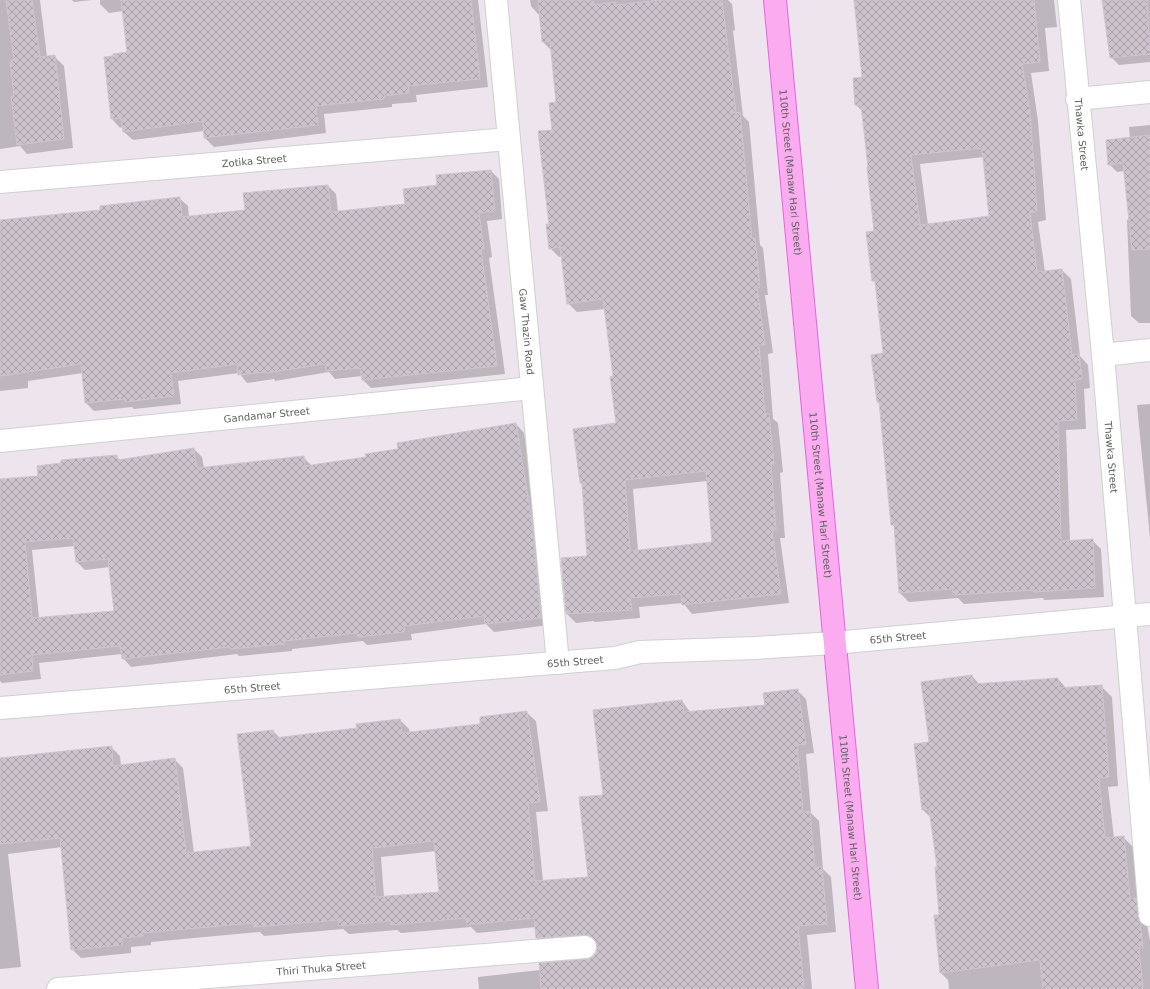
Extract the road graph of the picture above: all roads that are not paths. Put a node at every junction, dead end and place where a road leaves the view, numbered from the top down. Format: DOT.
graph roads {
  1 [pos="496,0"];
  2 [pos="775,0"];
  3 [pos="1069,0"];
  4 [pos="1150,92"];
  5 [pos="1077,99"];
  6 [pos="509,139"];
  7 [pos="0,182"];
  8 [pos="1150,350"];
  9 [pos="1103,355"];
  10 [pos="532,388"];
  11 [pos="0,441"];
  12 [pos="1150,614"];
  13 [pos="1123,617"];
  14 [pos="834,642"];
  15 [pos="558,663"];
  16 [pos="0,708"];
  17 [pos="1149,878"];
  18 [pos="1150,915"];
  19 [pos="585,947"];
  20 [pos="58,989"];
  21 [pos="867,989"];
  1 -- 6 [label="street, Gaw Thazin Road"];
  2 -- 14 [label="main road, 110th Street (Manaw Hari Street)"];
  3 -- 5 [label="street, Thawka Street"];
  4 -- 5 [label="street"];
  5 -- 9 [label="street, Thawka Street"];
  6 -- 7 [label="street, Zotika Street"];
  6 -- 10 [label="street, Gaw Thazin Road"];
  8 -- 9 [label="street"];
  9 -- 13 [label="street, Thawka Street"];
  10 -- 11 [label="street, Gandamar Street"];
  10 -- 15 [label="street, Gaw Thazin Road"];
  12 -- 13 [label="street, 65th Street"];
  13 -- 14 [label="street, 65th Street"];
  13 -- 17 [label="street, Thawka Street"];
  14 -- 15 [label="street, 65th Street"];
  14 -- 21 [label="main road, 110th Street (Manaw Hari Street)"];
  15 -- 16 [label="street, 65th Street"];
  17 -- 18 [label="street, Thawka Street"];
  19 -- 20 [label="street, Thiri Thuka Street"];
}
